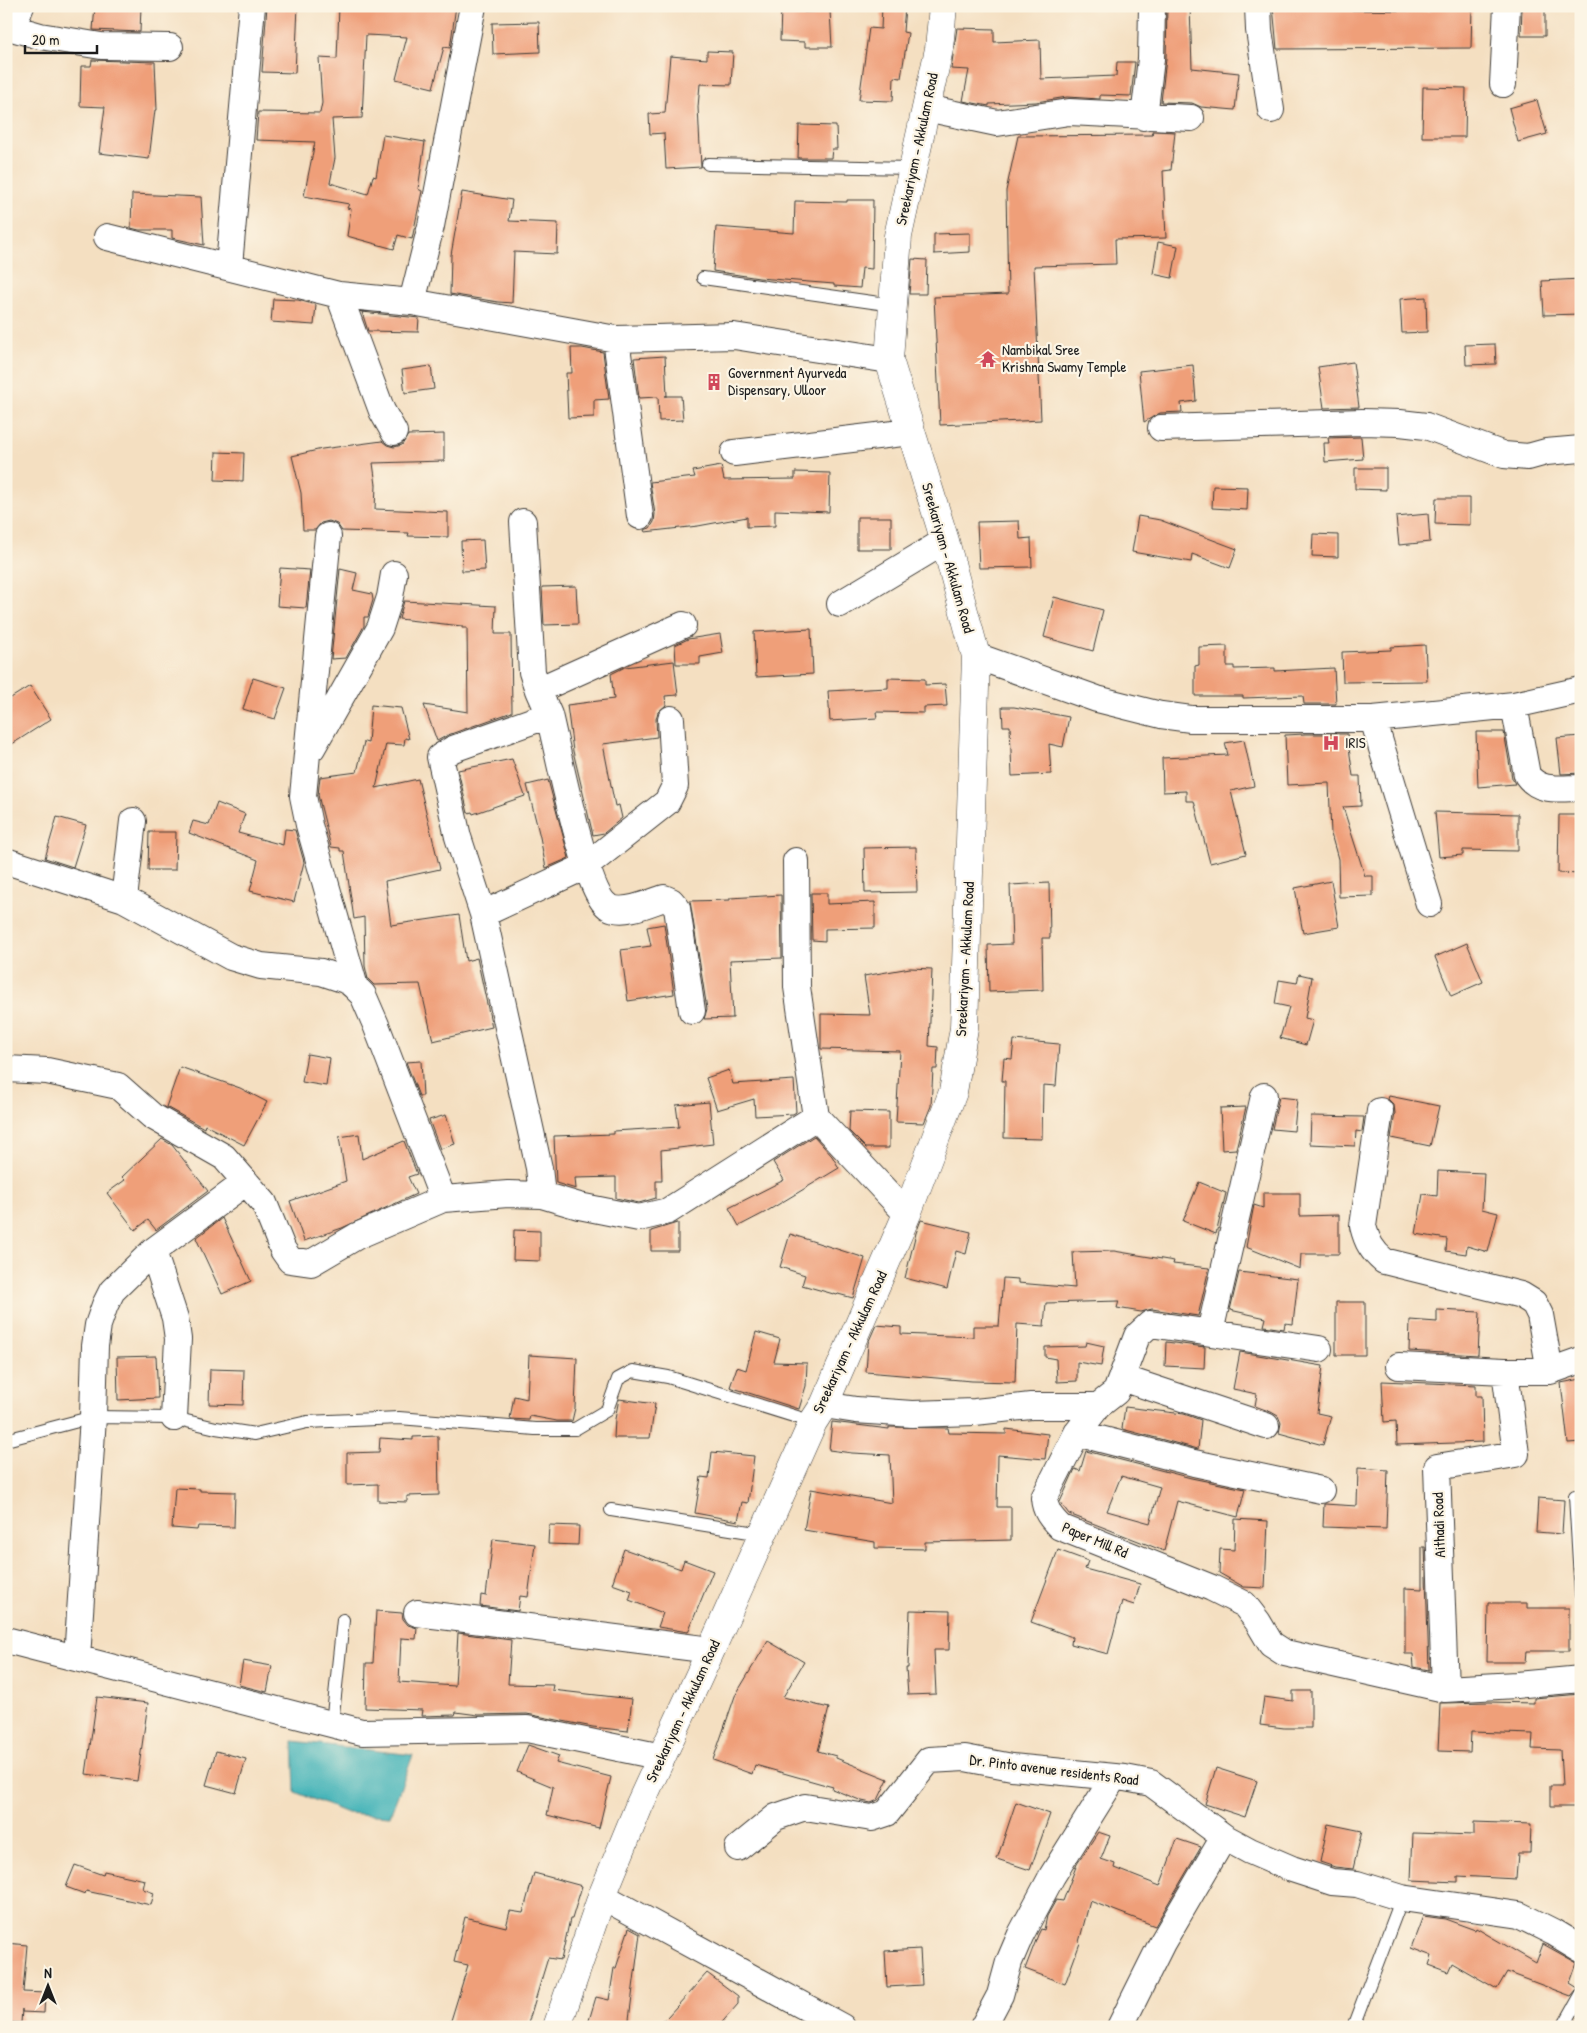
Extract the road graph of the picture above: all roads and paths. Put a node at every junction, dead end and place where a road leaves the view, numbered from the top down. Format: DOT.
graph roads {
  1 [pos="252,6"];
  2 [pos="473,6"];
  3 [pos="943,6"];
  4 [pos="1152,6"];
  5 [pos="1258,6"];
  6 [pos="1507,6"];
  7 [pos="13,25"];
  8 [pos="170,47"];
  9 [pos="1503,84"];
  10 [pos="926,108"];
  11 [pos="1271,110"];
  12 [pos="1144,117"];
  13 [pos="1191,118"];
  14 [pos="708,164"];
  15 [pos="913,168"];
  16 [pos="107,237"];
  17 [pos="228,266"];
  18 [pos="703,278"];
  19 [pos="340,295"];
  20 [pos="412,302"];
  21 [pos="893,305"];
  22 [pos="616,339"];
  23 [pos="889,360"];
  24 [pos="1160,428"];
  25 [pos="394,432"];
  26 [pos="911,432"];
  27 [pos="1581,449"];
  28 [pos="734,454"];
  29 [pos="640,516"];
  30 [pos="523,522"];
  31 [pos="328,536"];
  32 [pos="944,542"];
  33 [pos="394,574"];
  34 [pos="840,604"];
  35 [pos="683,625"];
  36 [pos="976,656"];
  37 [pos="538,690"];
  38 [pos="1581,690"];
  39 [pos="1514,705"];
  40 [pos="549,715"];
  41 [pos="671,719"];
  42 [pos="1373,719"];
  43 [pos="307,757"];
  44 [pos="1581,788"];
  45 [pos="133,821"];
  46 [pos="6,861"];
  47 [pos="796,861"];
  48 [pos="586,866"];
  49 [pos="124,898"];
  50 [pos="1429,904"];
  51 [pos="482,914"];
  52 [pos="355,987"];
  53 [pos="692,1011"];
  54 [pos="6,1069"];
  55 [pos="1264,1096"];
  56 [pos="1380,1111"];
  57 [pos="816,1117"];
  58 [pos="246,1182"];
  59 [pos="542,1196"];
  60 [pos="443,1199"];
  61 [pos="907,1214"];
  62 [pos="153,1251"];
  63 [pos="1210,1332"];
  64 [pos="1319,1349"];
  65 [pos="1581,1360"];
  66 [pos="1399,1366"];
  67 [pos="1505,1371"];
  68 [pos="1550,1371"];
  69 [pos="1122,1378"];
  70 [pos="1098,1406"];
  71 [pos="819,1413"];
  72 [pos="93,1417"];
  73 [pos="174,1418"];
  74 [pos="1266,1426"];
  75 [pos="1077,1434"];
  76 [pos="6,1440"];
  77 [pos="1321,1490"];
  78 [pos="1575,1496"];
  79 [pos="611,1510"];
  80 [pos="762,1534"];
  81 [pos="1581,1595"];
  82 [pos="417,1613"];
  83 [pos="343,1620"];
  84 [pos="6,1640"];
  85 [pos="711,1650"];
  86 [pos="77,1658"];
  87 [pos="1581,1679"];
  88 [pos="1445,1689"];
  89 [pos="332,1724"];
  90 [pos="662,1757"];
  91 [pos="1114,1777"];
  92 [pos="1224,1837"];
  93 [pos="738,1848"];
  94 [pos="602,1896"];
  95 [pos="1402,1898"];
  96 [pos="1581,1949"];
  97 [pos="1581,1995"];
  98 [pos="557,2027"];
  99 [pos="842,2027"];
  100 [pos="984,2027"];
  101 [pos="1120,2027"];
  102 [pos="1353,2027"];
  103 [pos="1563,2027"];
  1 -- 17 [label="street"];
  2 -- 20 [label="street"];
  3 -- 10 [label="main road, Sreekariyam - Akkulam Road"];
  4 -- 12 [label="street"];
  5 -- 11 [label="street"];
  6 -- 9 [label="street"];
  7 -- 8 [label="street"];
  10 -- 12 [label="street"];
  10 -- 15 [label="main road, Sreekariyam - Akkulam Road"];
  12 -- 13 [label="street"];
  14 -- 15 [label="lane"];
  15 -- 21 [label="main road, Sreekariyam - Akkulam Road"];
  16 -- 17 [label="street"];
  17 -- 19 [label="street"];
  18 -- 21 [label="lane"];
  19 -- 20 [label="street"];
  19 -- 25 [label="street"];
  20 -- 22 [label="street"];
  21 -- 23 [label="main road, Sreekariyam - Akkulam Road"];
  22 -- 23 [label="street"];
  22 -- 29 [label="street"];
  23 -- 26 [label="main road, Sreekariyam - Akkulam Road"];
  24 -- 27 [label="street"];
  26 -- 28 [label="street"];
  26 -- 32 [label="main road, Sreekariyam - Akkulam Road"];
  30 -- 37 [label="street"];
  31 -- 43 [label="street"];
  32 -- 34 [label="street"];
  32 -- 36 [label="main road, Sreekariyam - Akkulam Road"];
  33 -- 43 [label="street"];
  35 -- 37 [label="street"];
  36 -- 42 [label="street"];
  36 -- 61 [label="main road, Sreekariyam - Akkulam Road"];
  37 -- 40 [label="street"];
  38 -- 39 [label="street"];
  39 -- 42 [label="street"];
  39 -- 44 [label="street"];
  40 -- 48 [label="street"];
  40 -- 51 [label="street"];
  41 -- 48 [label="street"];
  42 -- 50 [label="street"];
  43 -- 52 [label="street"];
  45 -- 49 [label="street"];
  46 -- 49 [label="street"];
  47 -- 57 [label="street"];
  48 -- 51 [label="street"];
  48 -- 53 [label="street"];
  49 -- 52 [label="street"];
  51 -- 59 [label="street"];
  52 -- 60 [label="street"];
  54 -- 58 [label="street"];
  55 -- 63 [label="street"];
  56 -- 68 [label="street"];
  57 -- 59 [label="street"];
  57 -- 61 [label="street"];
  58 -- 60 [label="street"];
  58 -- 62 [label="street"];
  59 -- 60 [label="street"];
  61 -- 71 [label="main road, Sreekariyam - Akkulam Road"];
  62 -- 72 [label="street"];
  62 -- 73 [label="street"];
  63 -- 64 [label="street"];
  63 -- 69 [label="street, Paper Mill Rd"];
  65 -- 68 [label="street"];
  66 -- 67 [label="street"];
  67 -- 68 [label="street"];
  67 -- 88 [label="street, Aithadi Road"];
  69 -- 70 [label="street, Paper Mill Rd"];
  69 -- 74 [label="street"];
  70 -- 71 [label="street"];
  70 -- 75 [label="street, Paper Mill Rd"];
  71 -- 73 [label="lane"];
  71 -- 80 [label="main road, Sreekariyam - Akkulam Road"];
  72 -- 73 [label="lane"];
  72 -- 76 [label="lane"];
  72 -- 86 [label="street"];
  75 -- 77 [label="street"];
  75 -- 88 [label="street, Paper Mill Rd"];
  78 -- 81 [label="lane"];
  79 -- 80 [label="lane"];
  80 -- 85 [label="main road, Sreekariyam - Akkulam Road"];
  82 -- 85 [label="street"];
  83 -- 89 [label="lane"];
  84 -- 86 [label="street"];
  85 -- 90 [label="main road, Sreekariyam - Akkulam Road"];
  86 -- 89 [label="street"];
  87 -- 88 [label="street"];
  89 -- 90 [label="street"];
  90 -- 94 [label="main road, Sreekariyam - Akkulam Road"];
  91 -- 92 [label="street, Dr. Pinto avenue residents Road"];
  91 -- 93 [label="street, Dr. Pinto avenue residents Road"];
  91 -- 100 [label="street"];
  92 -- 95 [label="street, Dr. Pinto avenue residents Road"];
  92 -- 101 [label="street"];
  94 -- 98 [label="main road, Sreekariyam - Akkulam Road"];
  94 -- 99 [label="street"];
  95 -- 96 [label="street, Dr. Pinto avenue residents Road"];
  95 -- 102 [label="lane"];
  97 -- 103 [label="lane"];
}
